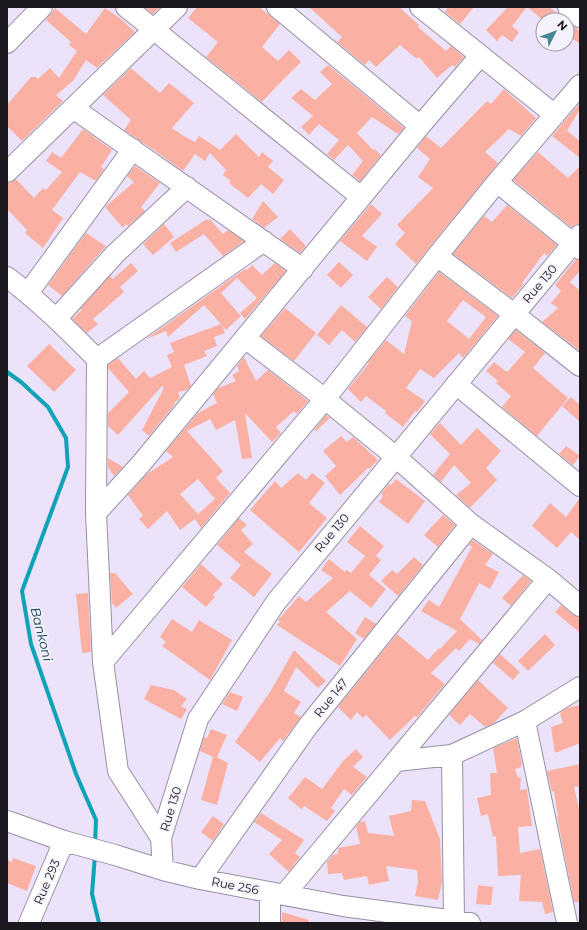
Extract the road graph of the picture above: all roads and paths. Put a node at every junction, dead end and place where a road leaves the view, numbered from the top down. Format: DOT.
graph roads {
  1 [pos="42,7"];
  2 [pos="126,7"];
  3 [pos="177,7"];
  4 [pos="277,7"];
  5 [pos="420,7"];
  6 [pos="568,7"];
  7 [pos="580,17"];
  8 [pos="154,30"];
  9 [pos="7,43"];
  10 [pos="480,56"];
  11 [pos="580,85"];
  12 [pos="73,108"];
  13 [pos="555,115"];
  14 [pos="420,126"];
  15 [pos="133,149"];
  16 [pos="7,172"];
  17 [pos="497,182"];
  18 [pos="187,187"];
  19 [pos="361,197"];
  20 [pos="264,241"];
  21 [pos="578,242"];
  22 [pos="437,256"];
  23 [pos="303,268"];
  24 [pos="7,277"];
  25 [pos="28,293"];
  26 [pos="514,314"];
  27 [pos="57,318"];
  28 [pos="245,338"];
  29 [pos="97,359"];
  30 [pos="580,366"];
  31 [pos="456,384"];
  32 [pos="325,399"];
  33 [pos="396,457"];
  34 [pos="580,486"];
  35 [pos="96,514"];
  36 [pos="471,524"];
  37 [pos="548,579"];
  38 [pos="580,606"];
  39 [pos="103,662"];
  40 [pos="580,688"];
  41 [pos="525,721"];
  42 [pos="452,755"];
  43 [pos="396,761"];
  44 [pos="7,821"];
  45 [pos="161,838"];
  46 [pos="71,843"];
  47 [pos="163,870"];
  48 [pos="200,879"];
  49 [pos="277,894"];
  50 [pos="343,915"];
  51 [pos="462,922"];
  52 [pos="29,923"];
  53 [pos="270,923"];
  54 [pos="567,923"];
  1 -- 9 [label="street"];
  2 -- 8 [label="street"];
  3 -- 8 [label="street"];
  4 -- 14 [label="street"];
  5 -- 10 [label="street"];
  6 -- 7 [label="street"];
  8 -- 12 [label="street"];
  8 -- 19 [label="street"];
  10 -- 13 [label="street"];
  10 -- 14 [label="street"];
  11 -- 13 [label="street"];
  12 -- 15 [label="street"];
  12 -- 16 [label="street"];
  13 -- 17 [label="street"];
  14 -- 19 [label="street"];
  15 -- 18 [label="street"];
  15 -- 25 [label="street"];
  17 -- 21 [label="street"];
  17 -- 22 [label="street"];
  18 -- 20 [label="street"];
  18 -- 27 [label="street"];
  19 -- 23 [label="street"];
  20 -- 23 [label="street"];
  20 -- 29 [label="street"];
  21 -- 26 [label="street, Rue 130"];
  22 -- 26 [label="street"];
  22 -- 32 [label="street"];
  23 -- 28 [label="street"];
  24 -- 25 [label="street"];
  25 -- 27 [label="street"];
  26 -- 30 [label="street"];
  26 -- 31 [label="street, Rue 130"];
  27 -- 29 [label="street"];
  28 -- 32 [label="street"];
  28 -- 35 [label="street"];
  29 -- 35 [label="street"];
  31 -- 33 [label="street, Rue 130"];
  31 -- 34 [label="street"];
  32 -- 33 [label="street"];
  32 -- 39 [label="street"];
  33 -- 36 [label="street"];
  33 -- 45 [label="street, Rue 130"];
  35 -- 39 [label="street"];
  36 -- 37 [label="street"];
  36 -- 48 [label="street, Rue 147"];
  37 -- 38 [label="street"];
  37 -- 43 [label="street"];
  39 -- 45 [label="street"];
  40 -- 41 [label="street"];
  41 -- 42 [label="street"];
  41 -- 54 [label="street"];
  42 -- 43 [label="street"];
  42 -- 51 [label="street"];
  43 -- 49 [label="street"];
  44 -- 46 [label="street, Rue 256"];
  45 -- 47 [label="street, Rue 130"];
  46 -- 47 [label="street, Rue 256"];
  46 -- 52 [label="street, Rue 293"];
  47 -- 48 [label="street, Rue 256"];
  48 -- 49 [label="street, Rue 256"];
  49 -- 50 [label="street, Rue 256"];
  49 -- 53 [label="street"];
  50 -- 51 [label="street, Rue 256"];
}
